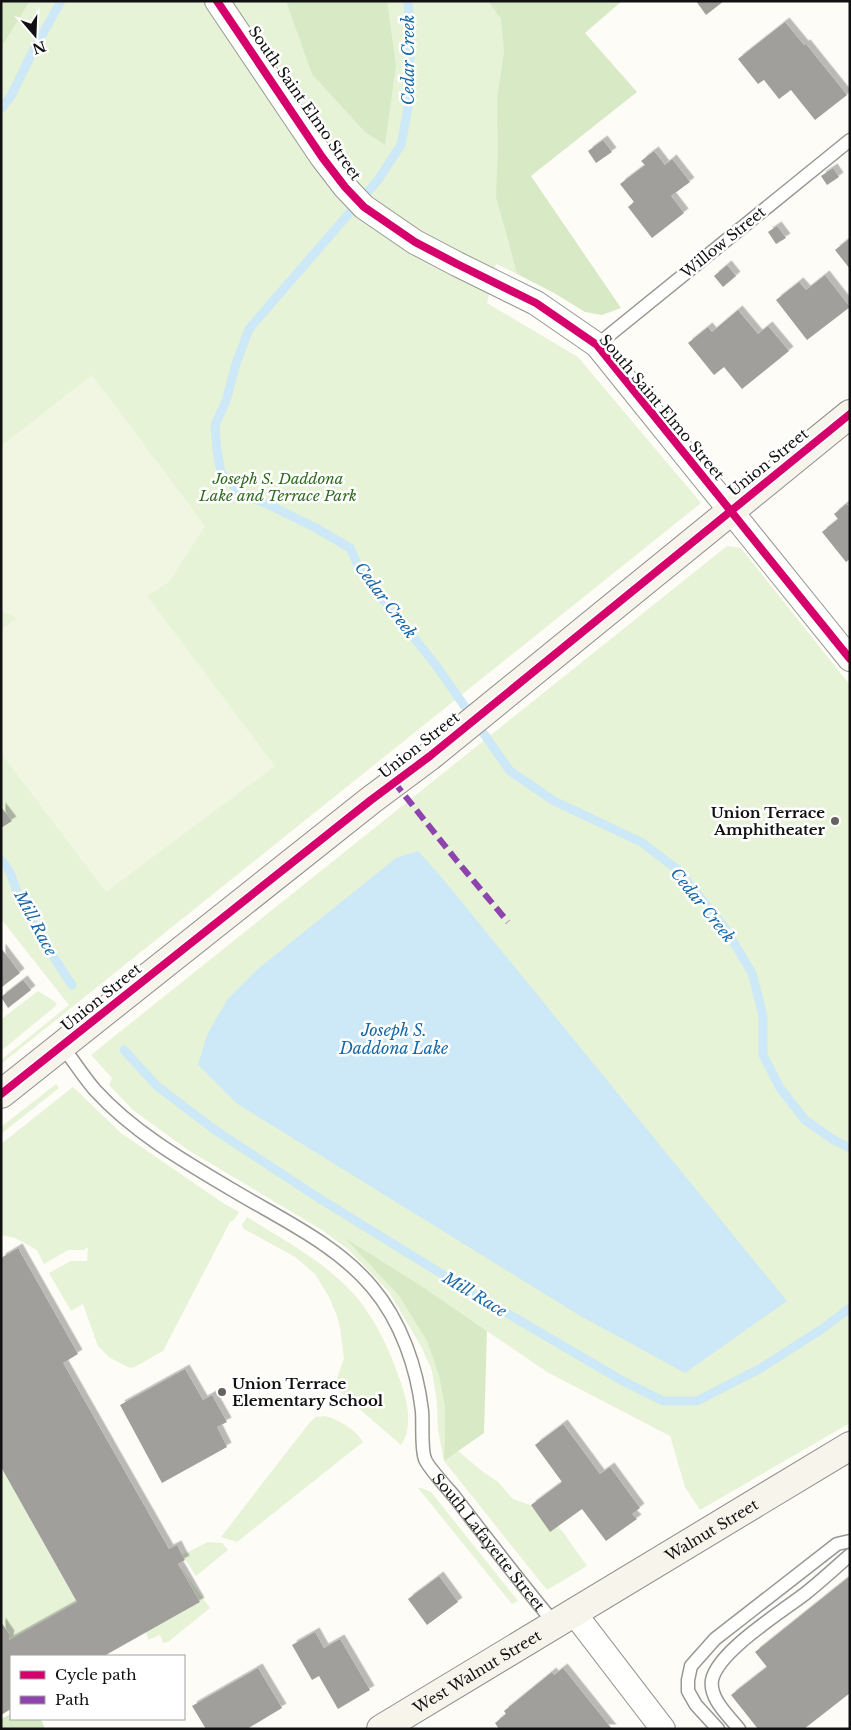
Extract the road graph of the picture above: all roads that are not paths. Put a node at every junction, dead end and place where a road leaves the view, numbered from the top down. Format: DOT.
graph roads {
  1 [pos="217,1"];
  2 [pos="850,140"];
  3 [pos="597,345"];
  4 [pos="850,414"];
  5 [pos="730,510"];
  6 [pos="850,658"];
  7 [pos="62,1046"];
  8 [pos="1,1094"];
  9 [pos="850,1446"];
  10 [pos="850,1541"];
  11 [pos="850,1555"];
  12 [pos="564,1618"];
  13 [pos="391,1726"];
  14 [pos="663,1729"];
  15 [pos="718,1729"];
  16 [pos="740,1729"];
  1 -- 3 [label="street, South Saint Elmo Street"];
  2 -- 3 [label="lane, Willow Street"];
  3 -- 5 [label="street, South Saint Elmo Street"];
  4 -- 5 [label="street, Union Street"];
  5 -- 6 [label="street, South Saint Elmo Street"];
  5 -- 7 [label="street, Union Street"];
  7 -- 8 [label="street, Union Street"];
  7 -- 12 [label="lane, South Lafayette Street"];
  9 -- 12 [label="street, Walnut Street"];
  10 -- 15 [label="lane"];
  11 -- 16 [label="lane"];
  12 -- 13 [label="street, West Walnut Street"];
  12 -- 14 [label="street, South Lafayette Street"];
}
